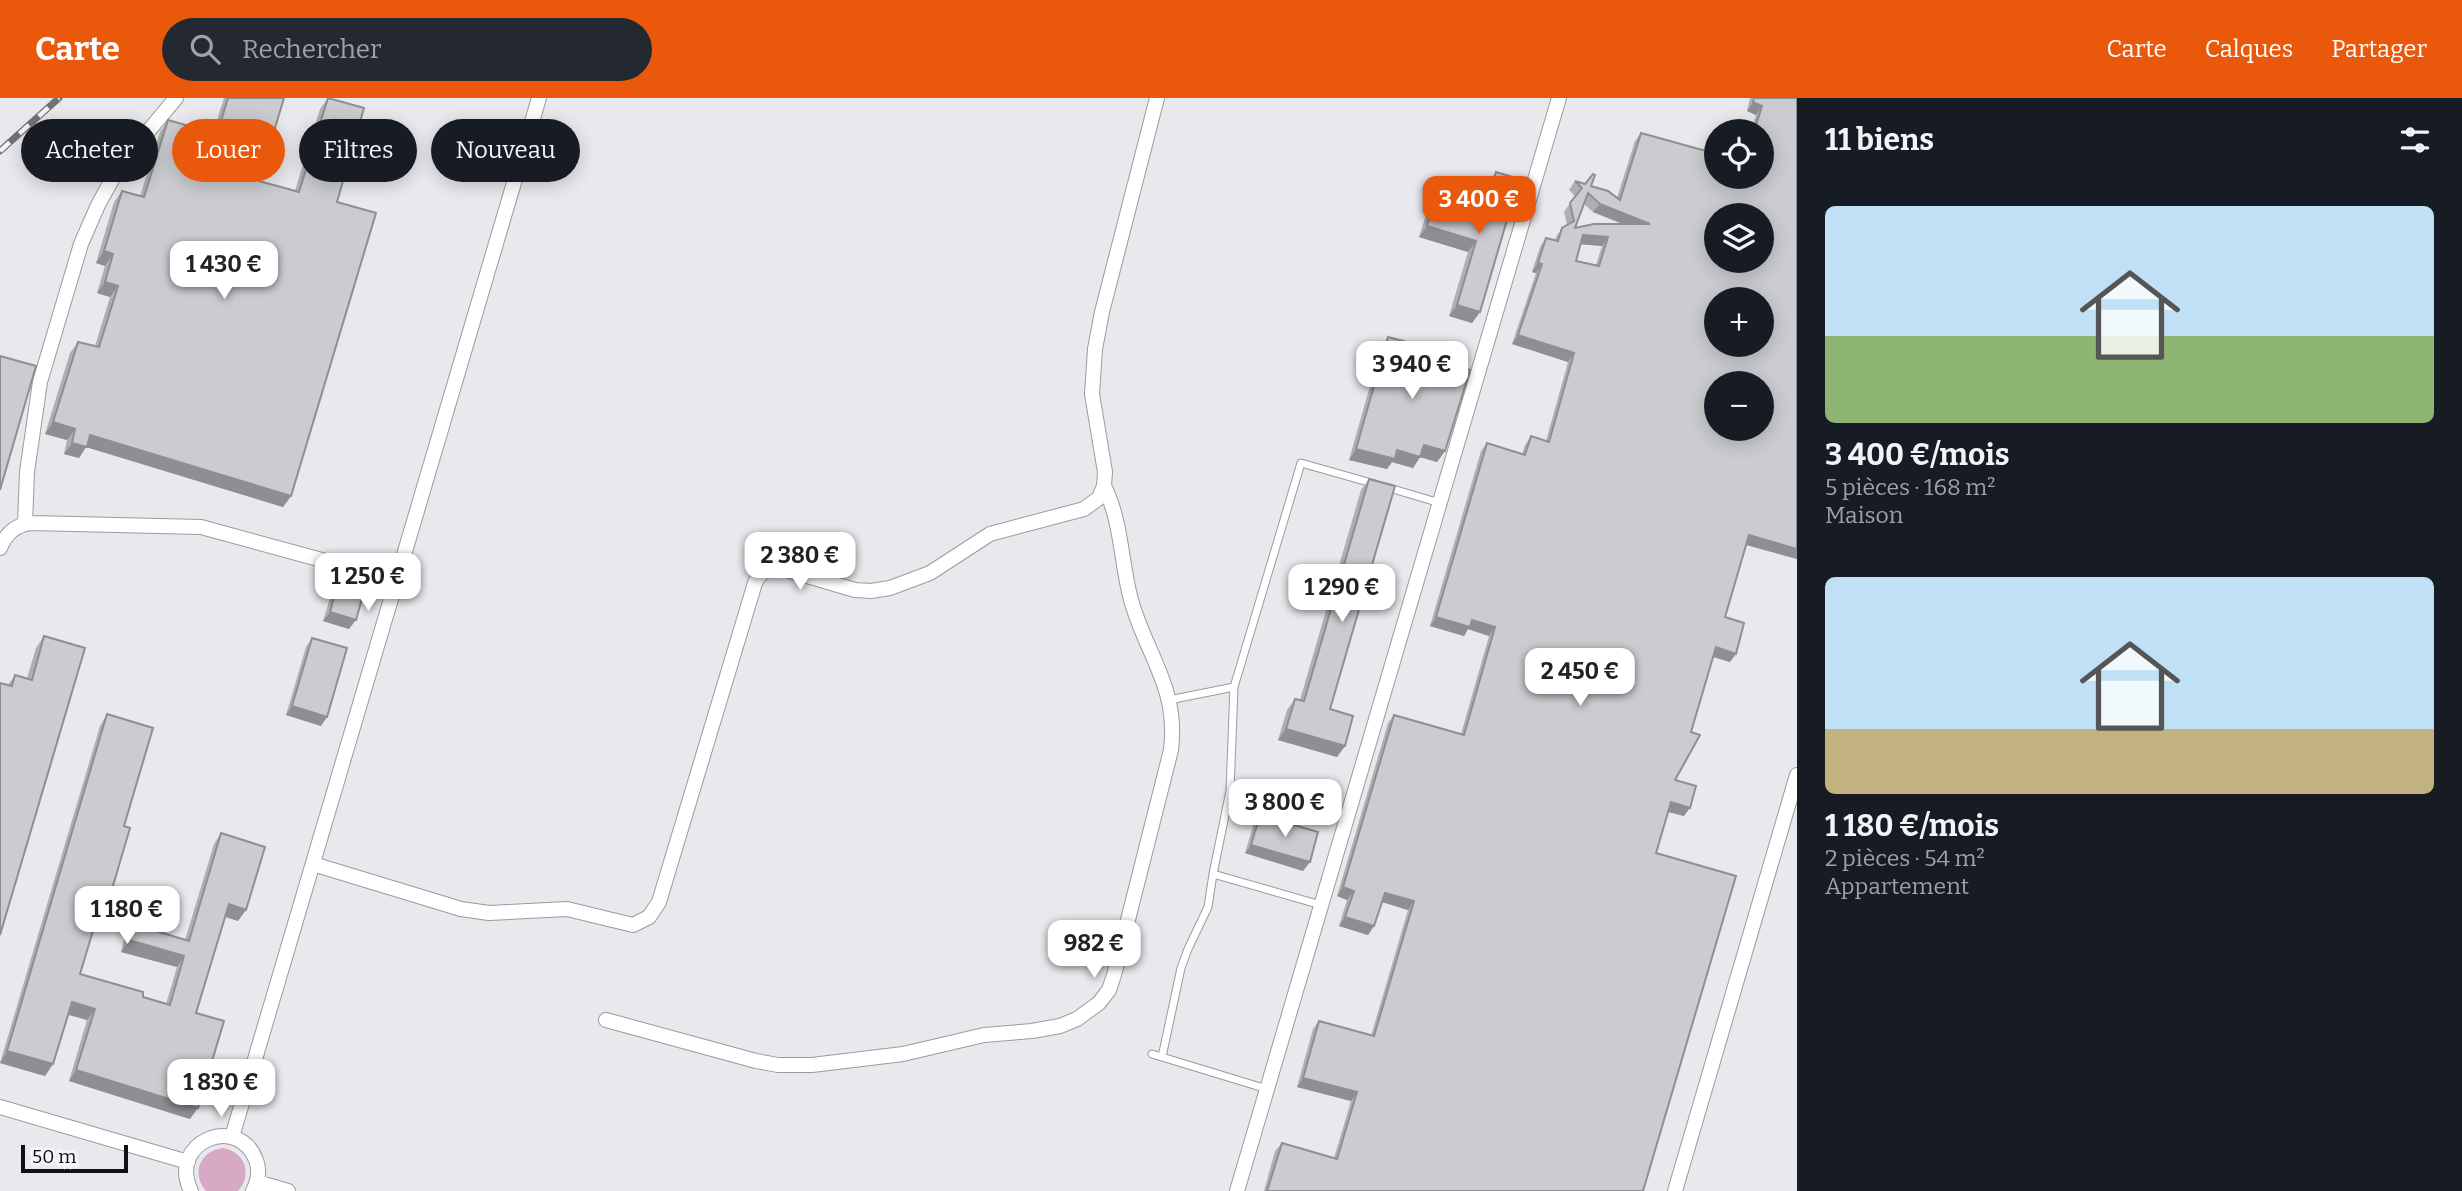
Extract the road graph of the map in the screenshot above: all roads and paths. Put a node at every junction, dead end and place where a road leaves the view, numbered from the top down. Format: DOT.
graph roads {
  1 [pos="176,98"];
  2 [pos="539,98"];
  3 [pos="1157,98"];
  4 [pos="1559,98"];
  5 [pos="1104,486"];
  6 [pos="1440,502"];
  7 [pos="25,524"];
  8 [pos="0,548"];
  9 [pos="395,580"];
  10 [pos="1234,687"];
  11 [pos="1169,700"];
  12 [pos="1797,775"];
  13 [pos="313,864"];
  14 [pos="1213,874"];
  15 [pos="1322,905"];
  16 [pos="606,1020"];
  17 [pos="1152,1054"];
  18 [pos="1162,1057"];
  19 [pos="1268,1089"];
  20 [pos="0,1107"];
  21 [pos="232,1137"];
  22 [pos="188,1162"];
  23 [pos="255,1186"];
  24 [pos="191,1191"];
  25 [pos="288,1191"];
  26 [pos="1237,1191"];
  27 [pos="1675,1191"];
  1 -- 7 [label="street"];
  2 -- 9 [label="street"];
  3 -- 5 [label="street"];
  4 -- 6 [label="street"];
  5 -- 11 [label="street"];
  5 -- 13 [label="street"];
  6 -- 10 [label="lane"];
  6 -- 15 [label="street"];
  7 -- 8 [label="street"];
  7 -- 9 [label="street"];
  9 -- 13 [label="street"];
  10 -- 11 [label="lane"];
  10 -- 14 [label="lane"];
  11 -- 16 [label="street"];
  12 -- 27 [label="street"];
  13 -- 21 [label="street"];
  14 -- 15 [label="lane"];
  14 -- 18 [label="lane"];
  15 -- 19 [label="street"];
  17 -- 18 [label="lane"];
  18 -- 19 [label="lane"];
  19 -- 26 [label="street"];
  20 -- 22 [label="street"];
  21 -- 22 [label="street"];
  21 -- 23 [label="street"];
  22 -- 24 [label="street"];
  23 -- 25 [label="street"];
}
